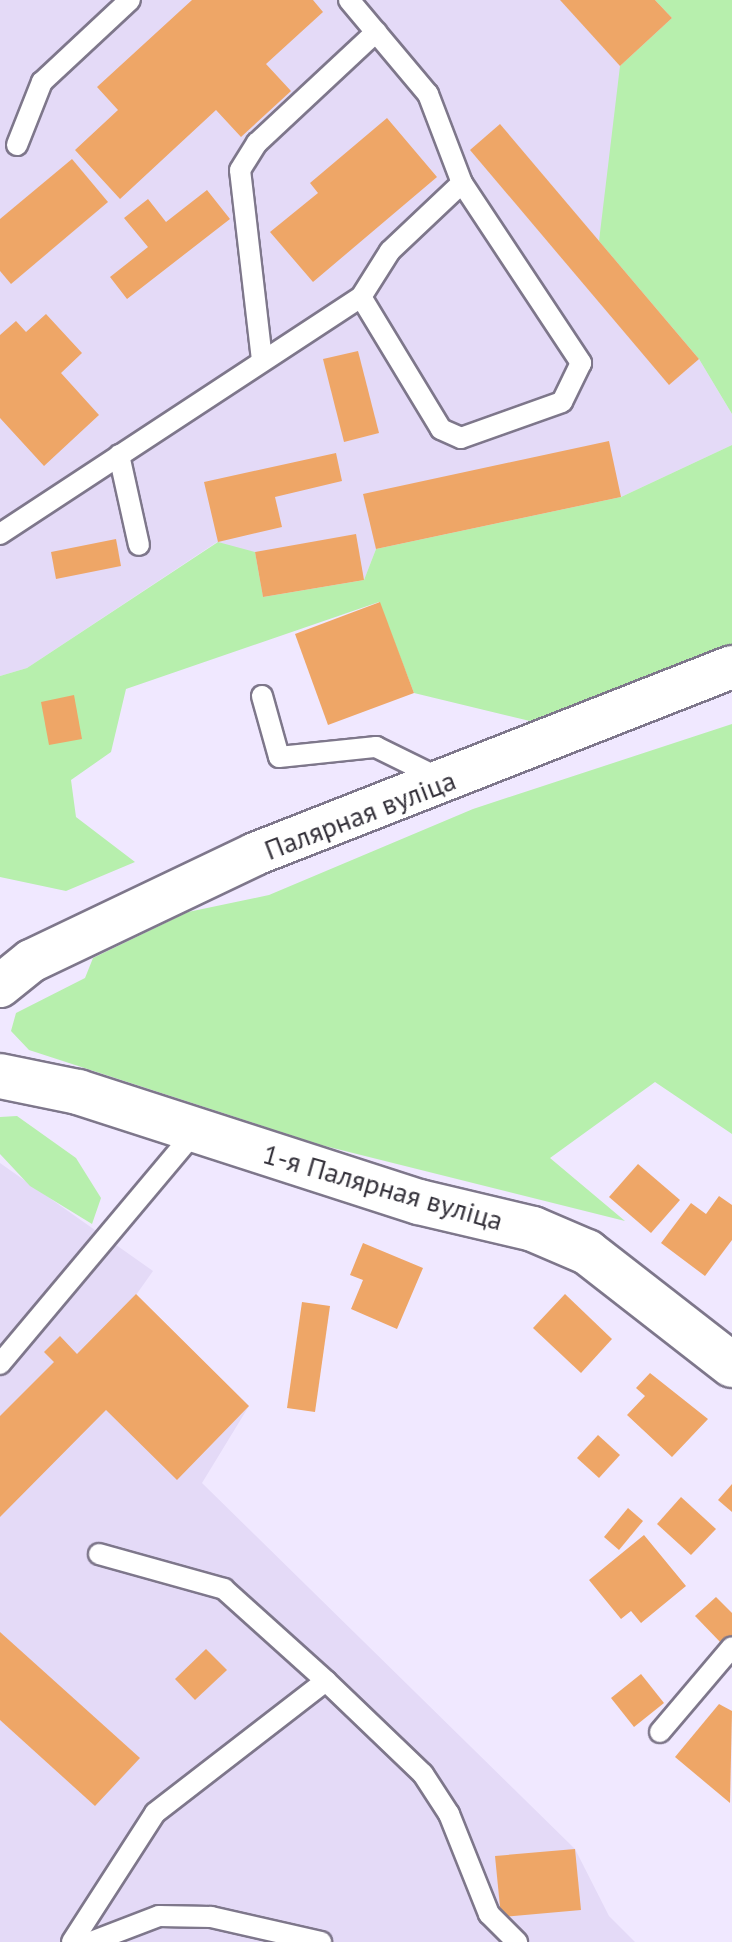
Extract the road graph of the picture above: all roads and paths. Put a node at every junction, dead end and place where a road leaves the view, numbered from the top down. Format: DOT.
graph roads {
  1 [pos="349,0"];
  2 [pos="123,2"];
  3 [pos="376,32"];
  4 [pos="17,145"];
  5 [pos="462,183"];
  6 [pos="361,297"];
  7 [pos="262,360"];
  8 [pos="119,455"];
  9 [pos="0,534"];
  10 [pos="139,545"];
  11 [pos="732,667"];
  12 [pos="262,696"];
  13 [pos="448,783"];
  14 [pos="0,986"];
  15 [pos="0,1076"];
  16 [pos="195,1132"];
  17 [pos="0,1364"];
  18 [pos="732,1365"];
  19 [pos="99,1554"];
  20 [pos="732,1647"];
  21 [pos="326,1681"];
  22 [pos="660,1732"];
  23 [pos="72,1942"];
  24 [pos="91,1942"];
  25 [pos="321,1942"];
  26 [pos="517,1942"];
  1 -- 3 [label="lane"];
  2 -- 4 [label="lane"];
  3 -- 5 [label="lane"];
  3 -- 7 [label="lane"];
  5 -- 6 [label="lane"];
  5 -- 6 [label="lane"];
  6 -- 7 [label="lane"];
  7 -- 8 [label="lane"];
  8 -- 9 [label="lane"];
  8 -- 10 [label="lane"];
  11 -- 13 [label="street, Палярная вуліца"];
  12 -- 13 [label="lane"];
  13 -- 14 [label="street, Палярная вуліца"];
  15 -- 16 [label="street, 1-я Палярная вуліца"];
  16 -- 17 [label="lane"];
  16 -- 18 [label="street, 1-я Палярная вуліца"];
  19 -- 21 [label="lane"];
  20 -- 22 [label="lane"];
  21 -- 23 [label="lane"];
  21 -- 26 [label="lane"];
  24 -- 25 [label="lane"];
}
